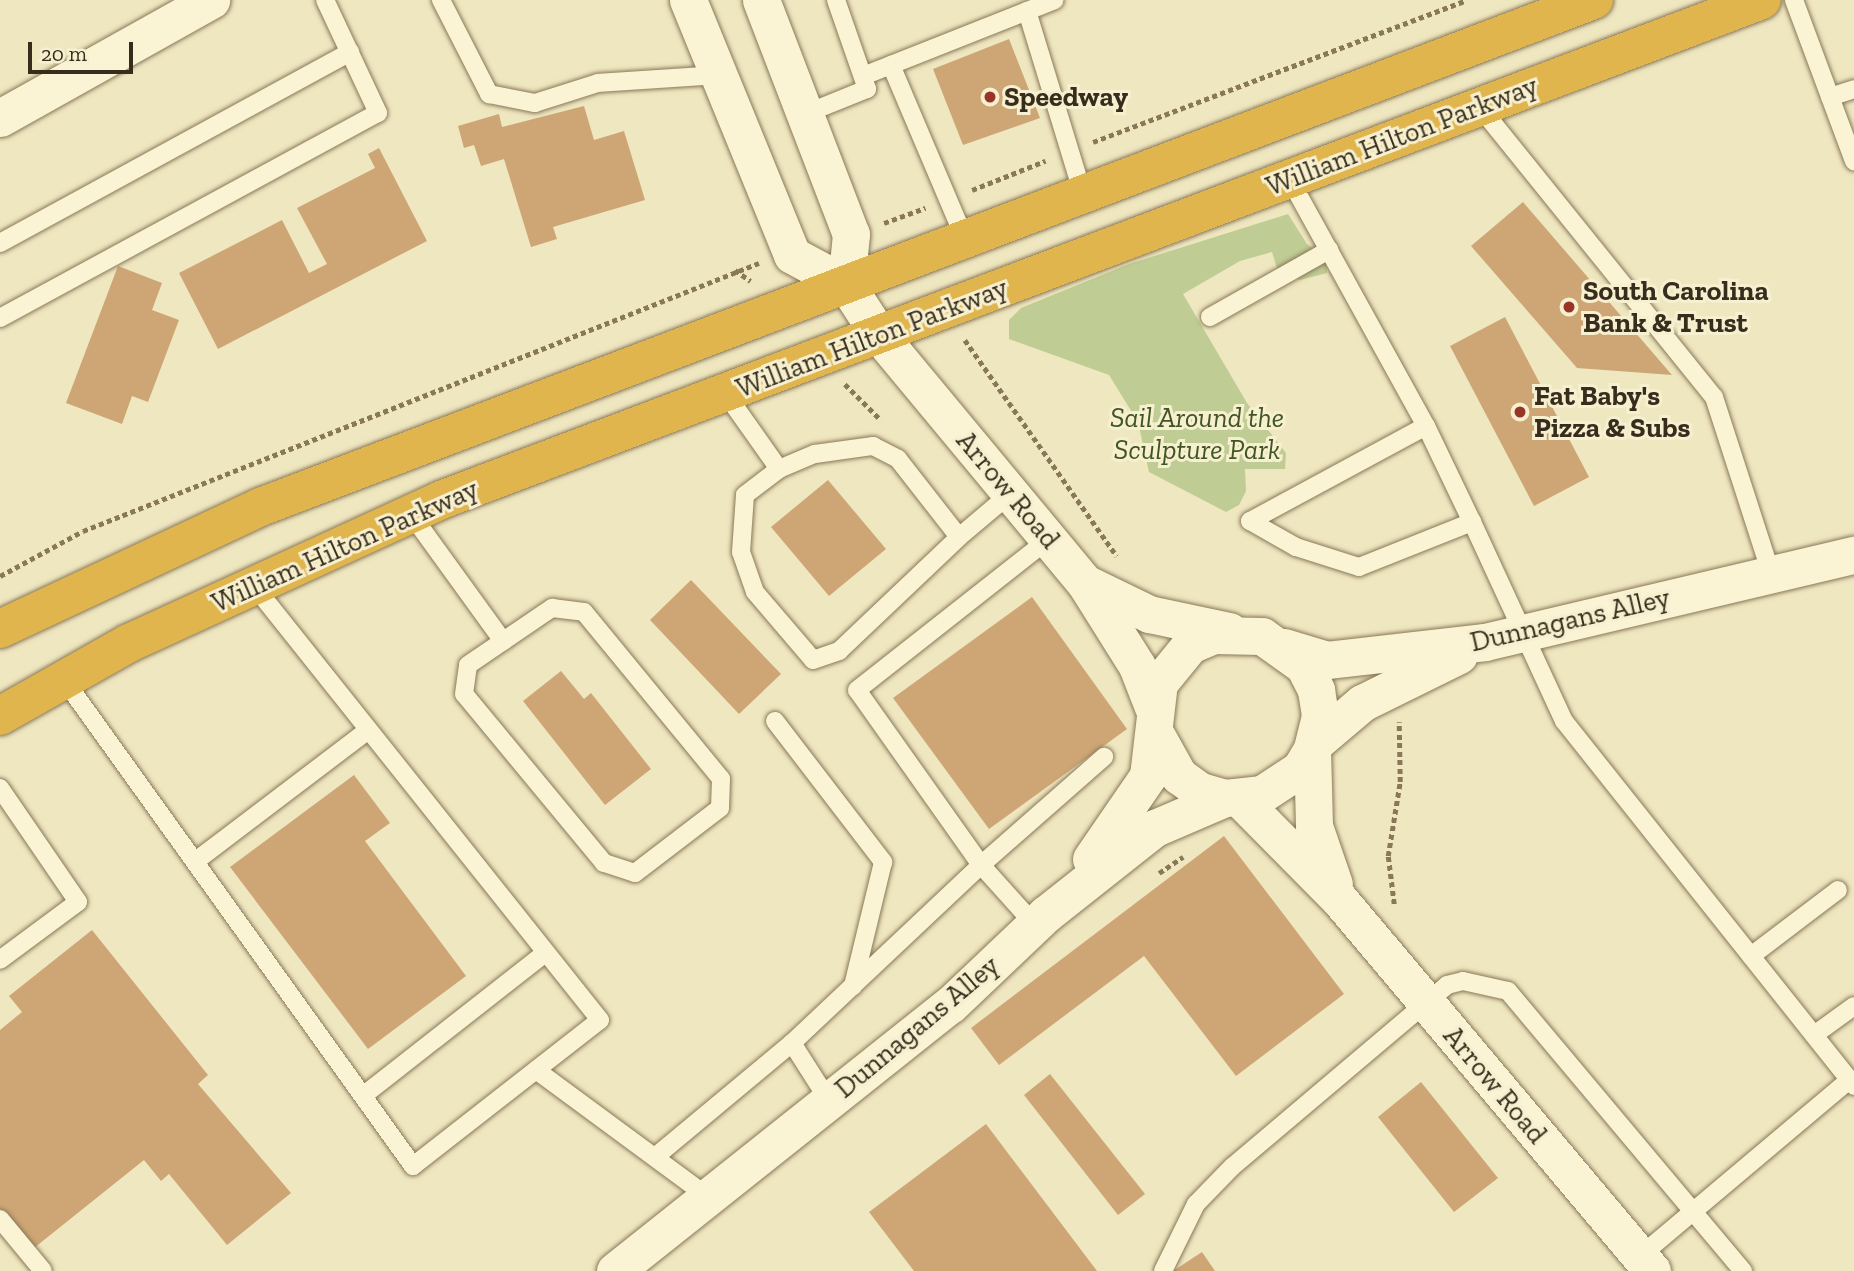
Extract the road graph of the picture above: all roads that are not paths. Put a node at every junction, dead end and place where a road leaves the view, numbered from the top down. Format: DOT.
graph roads {
  1 [pos="211,0"];
  2 [pos="326,0"];
  3 [pos="441,0"];
  4 [pos="688,0"];
  5 [pos="761,0"];
  6 [pos="836,0"];
  7 [pos="1594,0"];
  8 [pos="1762,0"];
  9 [pos="1794,0"];
  10 [pos="1052,1"];
  11 [pos="1027,11"];
  12 [pos="350,52"];
  13 [pos="891,65"];
  14 [pos="718,75"];
  15 [pos="863,76"];
  16 [pos="1854,89"];
  17 [pos="1830,97"];
  18 [pos="1479,106"];
  19 [pos="805,114"];
  20 [pos="0,118"];
  21 [pos="1854,161"];
  22 [pos="1289,178"];
  23 [pos="1083,194"];
  24 [pos="965,239"];
  25 [pos="0,243"];
  26 [pos="1329,250"];
  27 [pos="845,284"];
  28 [pos="1210,317"];
  29 [pos="0,318"];
  30 [pos="879,335"];
  31 [pos="726,394"];
  32 [pos="1426,426"];
  33 [pos="779,469"];
  34 [pos="1010,493"];
  35 [pos="411,514"];
  36 [pos="1472,522"];
  37 [pos="959,537"];
  38 [pos="1049,539"];
  39 [pos="1854,555"];
  40 [pos="1771,574"];
  41 [pos="1085,583"];
  42 [pos="254,586"];
  43 [pos="0,629"];
  44 [pos="1237,632"];
  45 [pos="1522,633"];
  46 [pos="503,641"];
  47 [pos="1485,642"];
  48 [pos="1284,648"];
  49 [pos="65,681"];
  50 [pos="0,716"];
  51 [pos="1153,719"];
  52 [pos="775,721"];
  53 [pos="368,730"];
  54 [pos="1314,746"];
  55 [pos="1104,757"];
  56 [pos="0,788"];
  57 [pos="1232,798"];
  58 [pos="197,860"];
  59 [pos="981,865"];
  60 [pos="1838,890"];
  61 [pos="1339,899"];
  62 [pos="1040,919"];
  63 [pos="545,953"];
  64 [pos="1751,956"];
  65 [pos="0,960"];
  66 [pos="853,986"];
  67 [pos="1426,1002"];
  68 [pos="1854,1006"];
  69 [pos="1814,1035"];
  70 [pos="792,1043"];
  71 [pos="536,1070"];
  72 [pos="1852,1083"];
  73 [pos="364,1095"];
  74 [pos="829,1101"];
  75 [pos="655,1157"];
  76 [pos="708,1197"];
  77 [pos="1692,1211"];
  78 [pos="0,1219"];
  79 [pos="1645,1264"];
  80 [pos="43,1271"];
  81 [pos="615,1271"];
  82 [pos="1163,1271"];
  83 [pos="1743,1271"];
  1 -- 20 [label="street"];
  2 -- 12 [label="lane"];
  3 -- 14 [label="lane"];
  4 -- 14 [label="street"];
  5 -- 19 [label="street"];
  6 -- 15 [label="lane"];
  7 -- 23 [label="highway, William Hilton Parkway"];
  8 -- 18 [label="highway, William Hilton Parkway"];
  9 -- 17 [label="lane"];
  10 -- 11 [label="lane"];
  11 -- 13 [label="lane"];
  11 -- 23 [label="lane"];
  12 -- 25 [label="lane"];
  12 -- 29 [label="lane"];
  13 -- 15 [label="lane"];
  13 -- 24 [label="lane"];
  14 -- 27 [label="street, Arrow Road"];
  15 -- 19 [label="lane"];
  16 -- 17 [label="lane"];
  17 -- 21 [label="lane"];
  18 -- 22 [label="highway, William Hilton Parkway"];
  18 -- 40 [label="lane"];
  19 -- 27 [label="street"];
  22 -- 26 [label="lane"];
  22 -- 30 [label="highway, William Hilton Parkway"];
  23 -- 24 [label="highway, William Hilton Parkway"];
  24 -- 27 [label="highway, William Hilton Parkway"];
  26 -- 28 [label="lane"];
  26 -- 32 [label="lane"];
  27 -- 30 [label="street, Arrow Road"];
  27 -- 43 [label="highway, William Hilton Parkway"];
  30 -- 31 [label="highway, William Hilton Parkway"];
  30 -- 34 [label="street, Arrow Road"];
  31 -- 33 [label="lane"];
  31 -- 35 [label="highway, William Hilton Parkway"];
  32 -- 36 [label="lane"];
  32 -- 36 [label="lane"];
  33 -- 37 [label="lane"];
  33 -- 37 [label="lane"];
  34 -- 37 [label="lane"];
  34 -- 38 [label="street, Arrow Road"];
  35 -- 42 [label="highway, William Hilton Parkway"];
  35 -- 46 [label="lane"];
  36 -- 45 [label="lane"];
  38 -- 41 [label="street, Arrow Road"];
  38 -- 59 [label="lane"];
  39 -- 40 [label="street, Dunnagans Alley"];
  40 -- 45 [label="street, Dunnagans Alley"];
  41 -- 44 [label="street"];
  41 -- 51 [label="street, Arrow Road"];
  42 -- 49 [label="highway, William Hilton Parkway"];
  42 -- 53 [label="lane"];
  44 -- 48 [label="street"];
  44 -- 51 [label="street"];
  45 -- 47 [label="street, Dunnagans Alley"];
  45 -- 64 [label="lane"];
  46 -- 46 [label="lane"];
  47 -- 48 [label="street, Dunnagans Alley"];
  47 -- 54 [label="street"];
  48 -- 54 [label="street"];
  49 -- 50 [label="highway, William Hilton Parkway"];
  49 -- 58 [label="lane"];
  51 -- 57 [label="street"];
  51 -- 62 [label="street"];
  52 -- 66 [label="lane"];
  53 -- 58 [label="lane"];
  53 -- 63 [label="lane"];
  54 -- 57 [label="street"];
  54 -- 61 [label="street, Arrow Road"];
  55 -- 59 [label="lane"];
  56 -- 65 [label="lane"];
  57 -- 61 [label="street, Arrow Road"];
  57 -- 62 [label="street, Dunnagans Alley"];
  58 -- 73 [label="lane"];
  59 -- 62 [label="lane"];
  59 -- 66 [label="lane"];
  60 -- 64 [label="lane"];
  61 -- 67 [label="street, Arrow Road"];
  62 -- 74 [label="street, Dunnagans Alley"];
  63 -- 71 [label="lane"];
  63 -- 73 [label="lane"];
  64 -- 69 [label="lane"];
  66 -- 70 [label="lane"];
  67 -- 77 [label="lane"];
  67 -- 79 [label="street, Arrow Road"];
  67 -- 82 [label="lane"];
  68 -- 69 [label="lane"];
  69 -- 72 [label="lane"];
  70 -- 74 [label="lane"];
  70 -- 75 [label="lane"];
  71 -- 73 [label="lane"];
  71 -- 75 [label="lane"];
  72 -- 77 [label="lane"];
  74 -- 76 [label="street, Dunnagans Alley"];
  75 -- 76 [label="lane"];
  76 -- 81 [label="street, Dunnagans Alley"];
  77 -- 79 [label="lane"];
  77 -- 83 [label="lane"];
  78 -- 80 [label="lane"];
}
